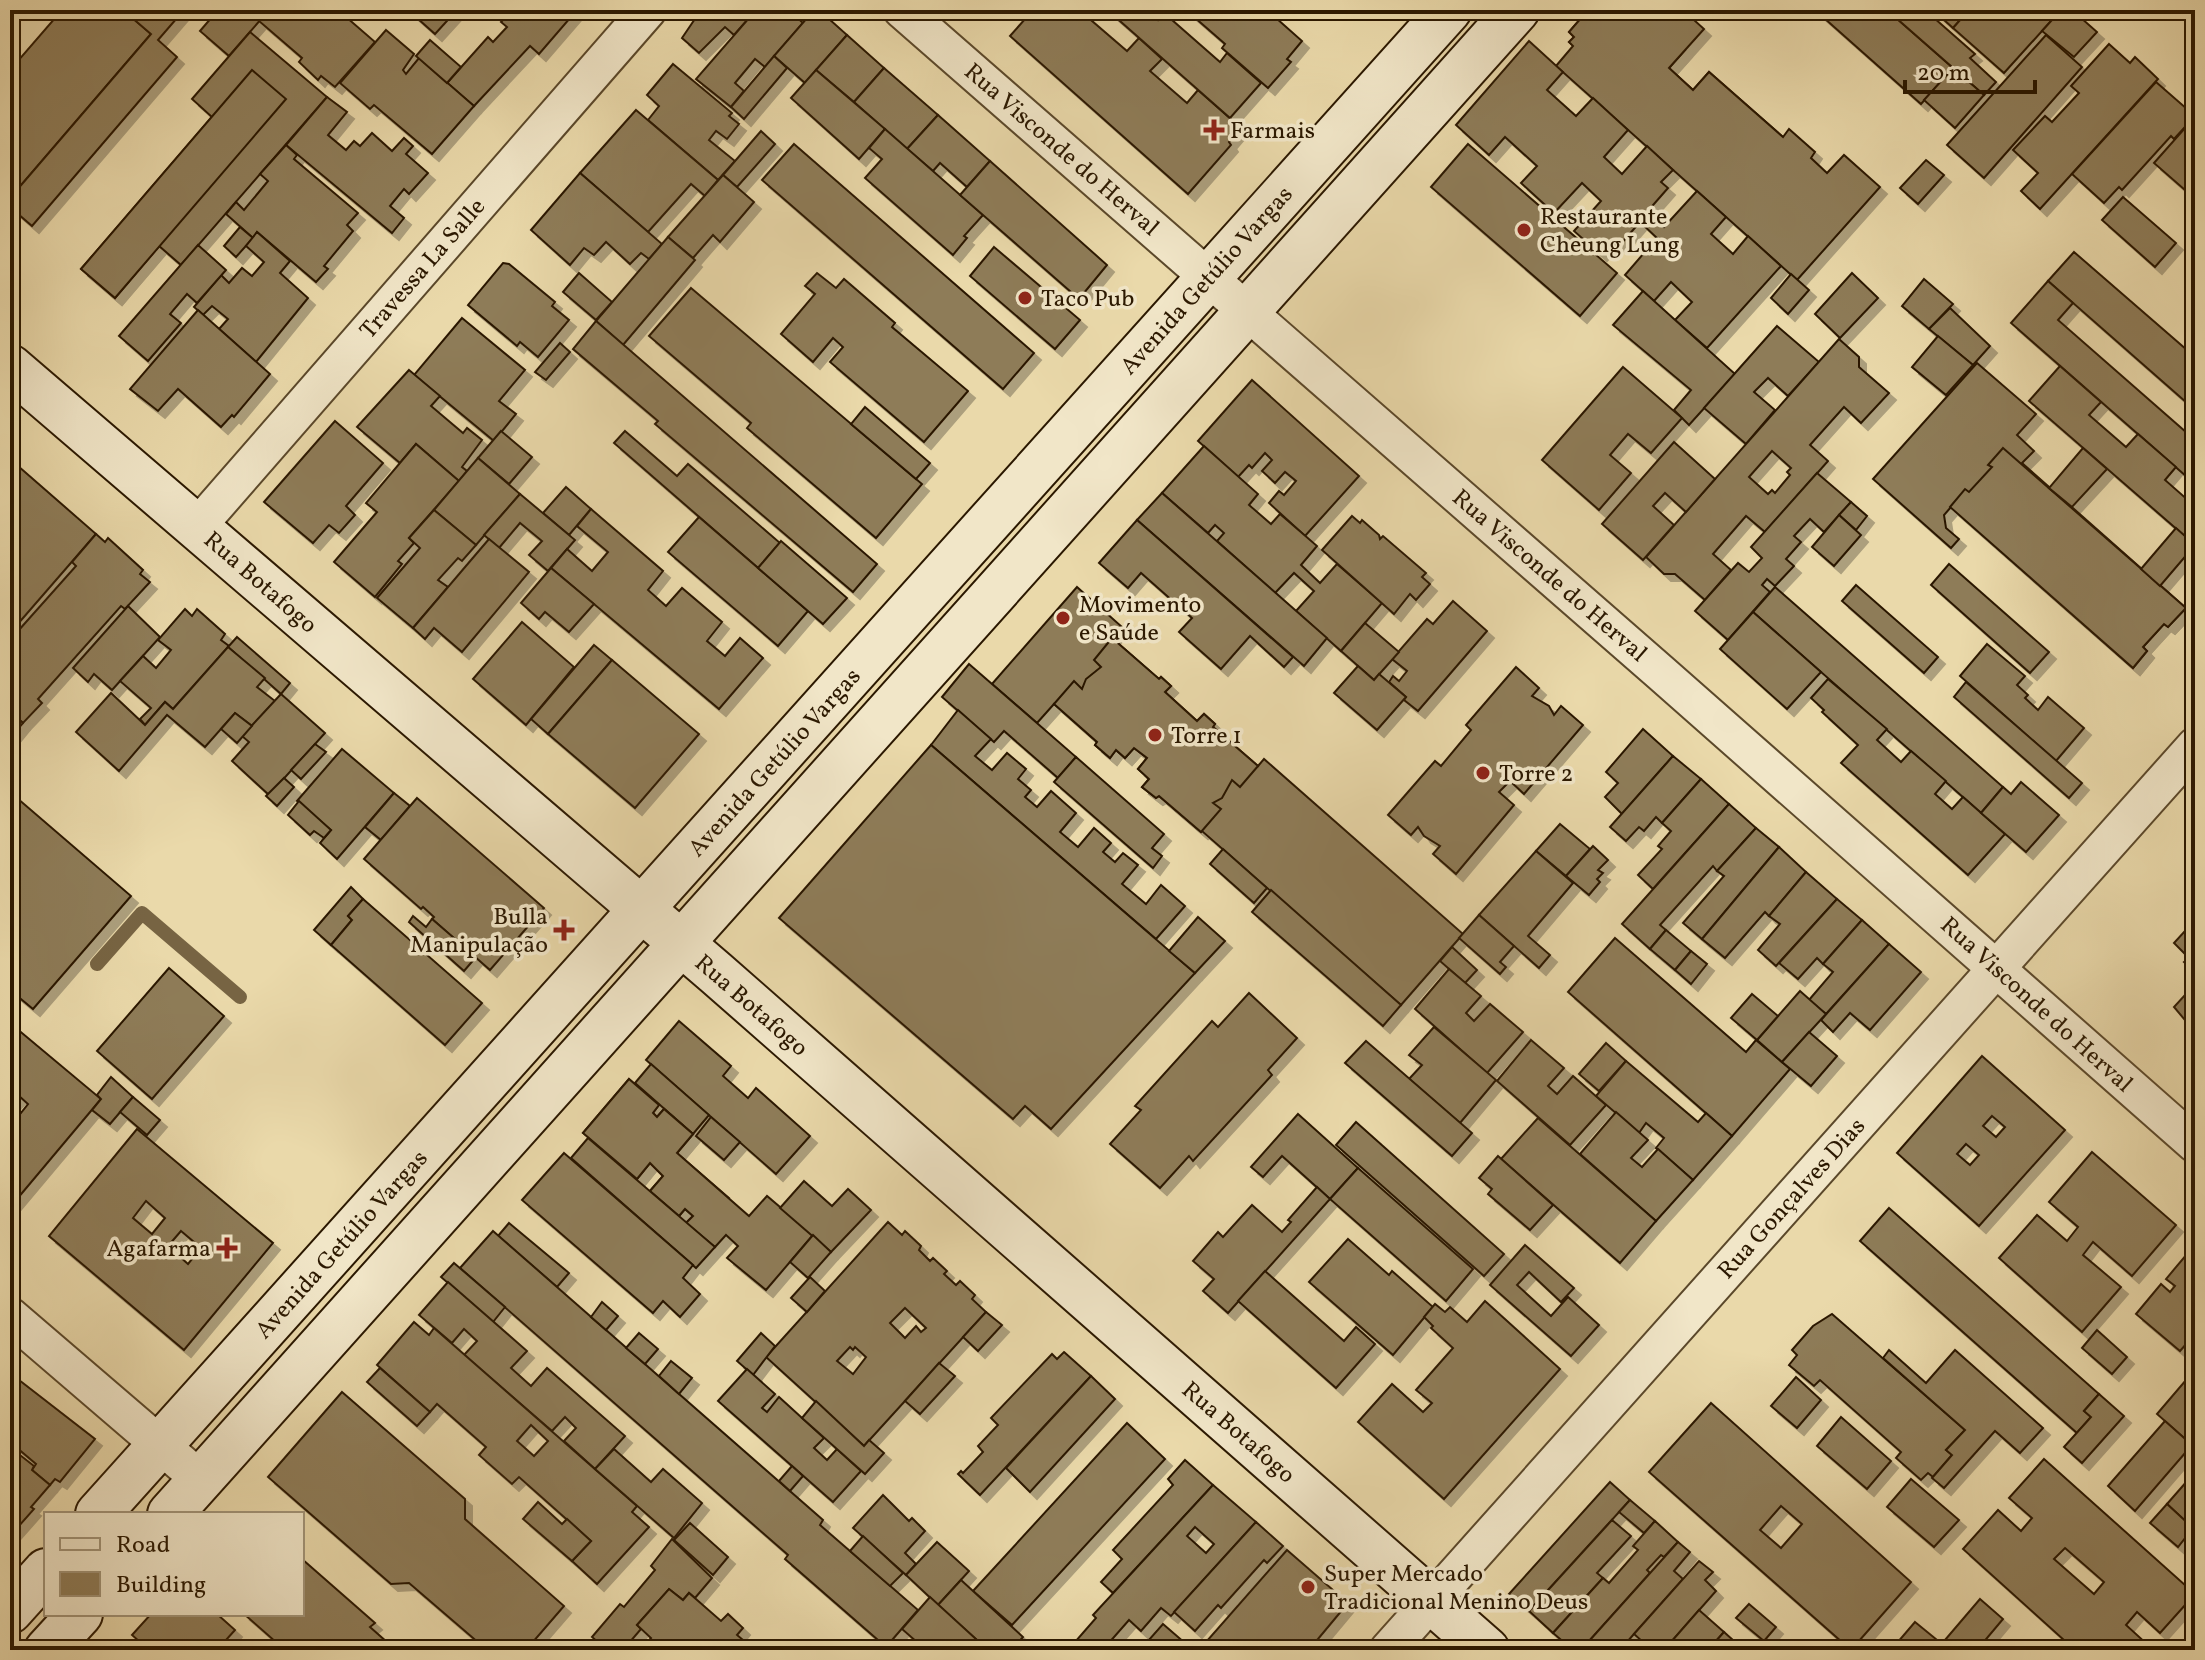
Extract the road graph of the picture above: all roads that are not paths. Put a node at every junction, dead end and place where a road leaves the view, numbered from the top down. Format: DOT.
graph roads {
  1 [pos="648,10"];
  2 [pos="902,10"];
  3 [pos="1449,10"];
  4 [pos="1517,10"];
  5 [pos="1222,262"];
  6 [pos="1261,296"];
  7 [pos="10,367"];
  8 [pos="197,527"];
  9 [pos="2195,746"];
  10 [pos="642,909"];
  11 [pos="682,944"];
  12 [pos="1997,967"];
  13 [pos="2195,1144"];
  14 [pos="10,1316"];
  15 [pos="194,1407"];
  16 [pos="234,1443"];
  17 [pos="161,1445"];
  18 [pos="201,1480"];
  19 [pos="100,1512"];
  20 [pos="172,1512"];
  21 [pos="44,1573"];
  22 [pos="1431,1602"];
  23 [pos="10,1611"];
  24 [pos="78,1616"];
  25 [pos="47,1650"];
  26 [pos="1388,1650"];
  27 [pos="1487,1650"];
  1 -- 8 [label="street, Travessa La Salle"];
  2 -- 5 [label="street, Rua Visconde do Herval"];
  3 -- 5 [label="main road, Avenida Getúlio Vargas"];
  4 -- 6 [label="main road"];
  5 -- 6 [label="main road"];
  5 -- 10 [label="main road, Avenida Getúlio Vargas"];
  6 -- 11 [label="main road"];
  6 -- 12 [label="street, Rua Visconde do Herval"];
  7 -- 8 [label="main road, Rua Botafogo"];
  8 -- 10 [label="main road, Rua Botafogo"];
  9 -- 12 [label="street, Rua Gonçalves Dias"];
  10 -- 11 [label="main road, Rua Botafogo"];
  10 -- 15 [label="main road, Avenida Getúlio Vargas"];
  11 -- 16 [label="main road"];
  11 -- 22 [label="main road, Rua Botafogo"];
  12 -- 13 [label="street, Rua Visconde do Herval"];
  12 -- 22 [label="street, Rua Gonçalves Dias"];
  14 -- 17 [label="street"];
  15 -- 16 [label="main road"];
  15 -- 17 [label="main road, Avenida Getúlio Vargas"];
  16 -- 18 [label="main road"];
  17 -- 18 [label="street"];
  17 -- 19 [label="main road, Avenida Getúlio Vargas"];
  18 -- 20 [label="main road"];
  21 -- 23 [label="main road"];
  22 -- 26 [label="street, Rua Gonçalves Dias"];
  22 -- 27 [label="main road, Rua Botafogo"];
  24 -- 25 [label="main road"];
}
